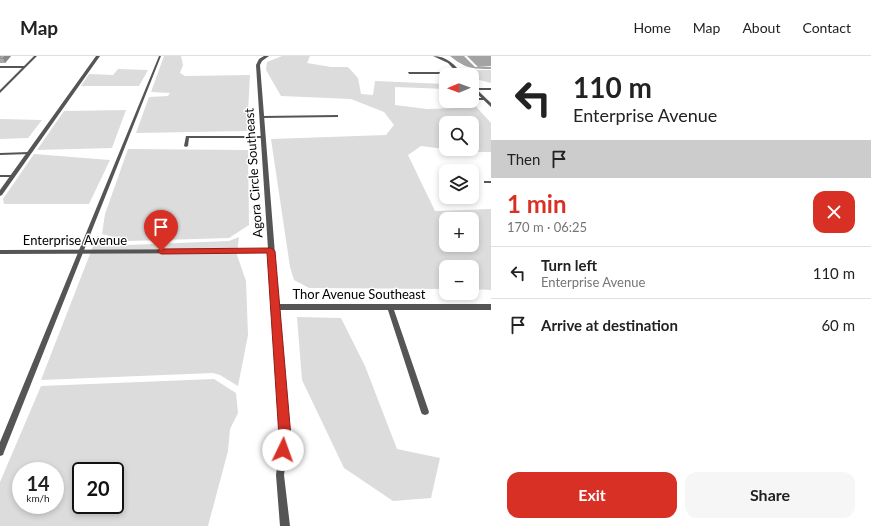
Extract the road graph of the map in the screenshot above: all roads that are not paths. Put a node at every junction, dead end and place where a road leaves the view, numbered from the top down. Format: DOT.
graph roads {
  1 [pos="36,56"];
  2 [pos="98,56"];
  3 [pos="160,56"];
  4 [pos="267,56"];
  5 [pos="435,56"];
  6 [pos="0,67"];
  7 [pos="24,67"];
  8 [pos="454,68"];
  9 [pos="409,73"];
  10 [pos="439,74"];
  11 [pos="0,87"];
  12 [pos="5,87"];
  13 [pos="479,88"];
  14 [pos="491,89"];
  15 [pos="0,92"];
  16 [pos="479,93"];
  17 [pos="487,101"];
  18 [pos="491,106"];
  19 [pos="337,116"];
  20 [pos="262,117"];
  21 [pos="263,137"];
  22 [pos="186,146"];
  23 [pos="29,153"];
  24 [pos="0,154"];
  25 [pos="0,176"];
  26 [pos="13,176"];
  27 [pos="0,194"];
  28 [pos="271,251"];
  29 [pos="0,252"];
  30 [pos="82,252"];
  31 [pos="275,307"];
  32 [pos="390,307"];
  33 [pos="491,307"];
  34 [pos="425,412"];
  35 [pos="285,437"];
  36 [pos="0,452"];
  37 [pos="285,526"];
  1 -- 7 [label="lane"];
  2 -- 23 [label="street"];
  3 -- 30 [label="lane"];
  4 -- 20 [label="street, Agora Circle Southeast"];
  5 -- 8 [label="street"];
  6 -- 7 [label="lane"];
  7 -- 12 [label="lane"];
  9 -- 10 [label="lane"];
  11 -- 12 [label="lane"];
  12 -- 15 [label="lane"];
  13 -- 14 [label="lane"];
  16 -- 17 [label="street"];
  17 -- 18 [label="street"];
  19 -- 20 [label="lane"];
  20 -- 21 [label="street, Agora Circle Southeast"];
  21 -- 22 [label="lane"];
  21 -- 28 [label="street, Agora Circle Southeast"];
  23 -- 24 [label="lane"];
  23 -- 26 [label="street"];
  25 -- 26 [label="lane"];
  26 -- 27 [label="street"];
  28 -- 30 [label="street, Enterprise Avenue"];
  28 -- 31 [label="street, Agora Circle Southeast"];
  29 -- 30 [label="street, Enterprise Avenue"];
  30 -- 36 [label="lane"];
  31 -- 32 [label="street, Thor Avenue Southeast"];
  31 -- 35 [label="street, Agora Circle Southeast"];
  32 -- 33 [label="street, Thor Avenue Southeast"];
  32 -- 34 [label="lane"];
  35 -- 37 [label="lane"];
}
